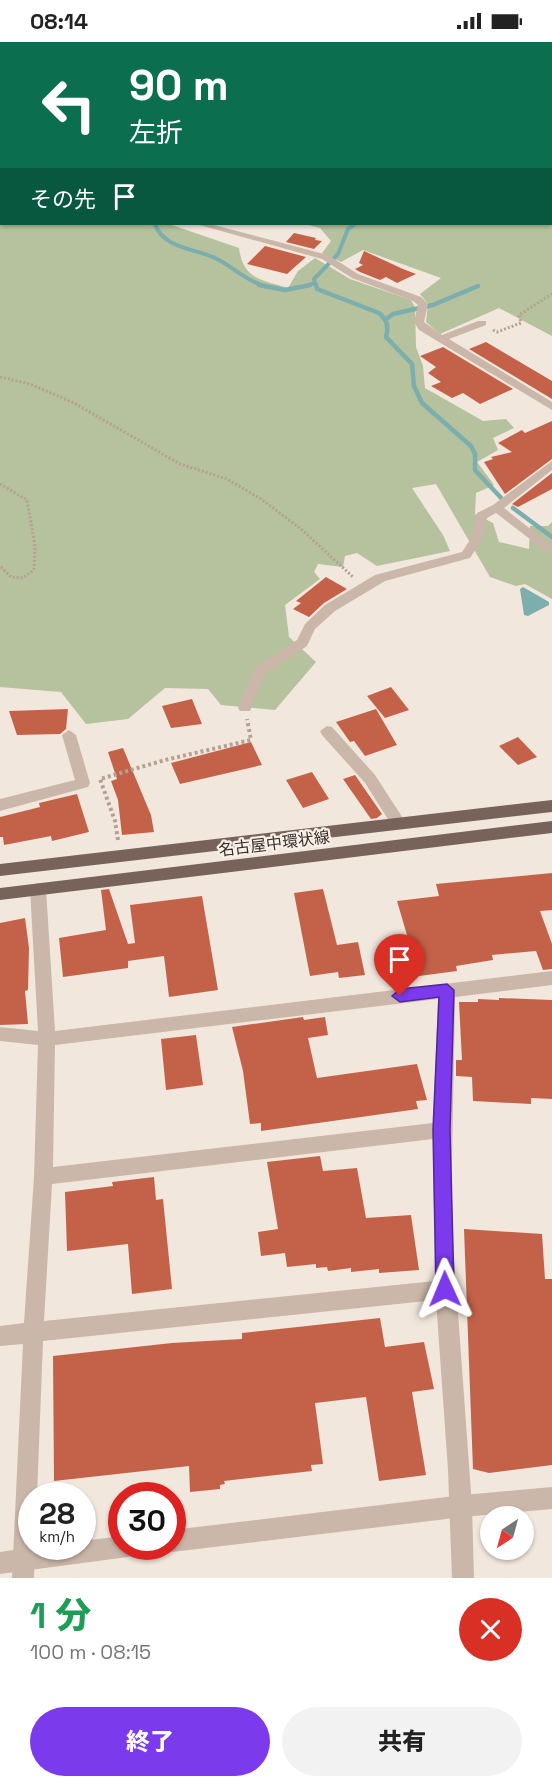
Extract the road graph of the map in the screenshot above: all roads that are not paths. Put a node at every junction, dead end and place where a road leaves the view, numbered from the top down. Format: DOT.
graph roads {
  1 [pos="205,225"];
  2 [pos="482,322"];
  3 [pos="441,339"];
  4 [pos="552,408"];
  5 [pos="552,464"];
  6 [pos="497,508"];
  7 [pos="552,552"];
  8 [pos="245,708"];
  9 [pos="327,731"];
  10 [pos="69,735"];
  11 [pos="0,805"];
  12 [pos="552,806"];
  13 [pos="398,823"];
  14 [pos="552,827"];
  15 [pos="0,870"];
  16 [pos="38,890"];
  17 [pos="0,894"];
  18 [pos="552,978"];
  19 [pos="447,990"];
  20 [pos="0,1034"];
  21 [pos="46,1039"];
  22 [pos="442,1130"];
  23 [pos="43,1177"];
  24 [pos="445,1289"];
  25 [pos="33,1334"];
  26 [pos="0,1336"];
  27 [pos="552,1498"];
  28 [pos="463,1506"];
  29 [pos="186,1539"];
  30 [pos="108,1550"];
  31 [pos="0,1563"];
  32 [pos="23,1569"];
  33 [pos="463,1578"];
  1 -- 3 [label="street"];
  2 -- 3 [label="street"];
  3 -- 4 [label="street"];
  5 -- 6 [label="street"];
  6 -- 7 [label="street"];
  6 -- 8 [label="street"];
  9 -- 13 [label="street"];
  10 -- 11 [label="street"];
  12 -- 13 [label="main road, 名古屋中環状線"];
  13 -- 15 [label="main road, 名古屋中環状線"];
  14 -- 16 [label="main road, 名古屋中環状線"];
  16 -- 17 [label="main road, 名古屋中環状線"];
  16 -- 21 [label="street"];
  18 -- 19 [label="street"];
  19 -- 21 [label="street"];
  19 -- 22 [label="street"];
  20 -- 21 [label="street"];
  21 -- 23 [label="street"];
  22 -- 23 [label="street"];
  22 -- 24 [label="street"];
  23 -- 25 [label="street"];
  24 -- 25 [label="street"];
  24 -- 28 [label="street"];
  25 -- 26 [label="street"];
  25 -- 32 [label="street"];
  27 -- 28 [label="street"];
  28 -- 29 [label="street"];
  28 -- 33 [label="street"];
  30 -- 32 [label="street"];
  31 -- 32 [label="street"];
}
